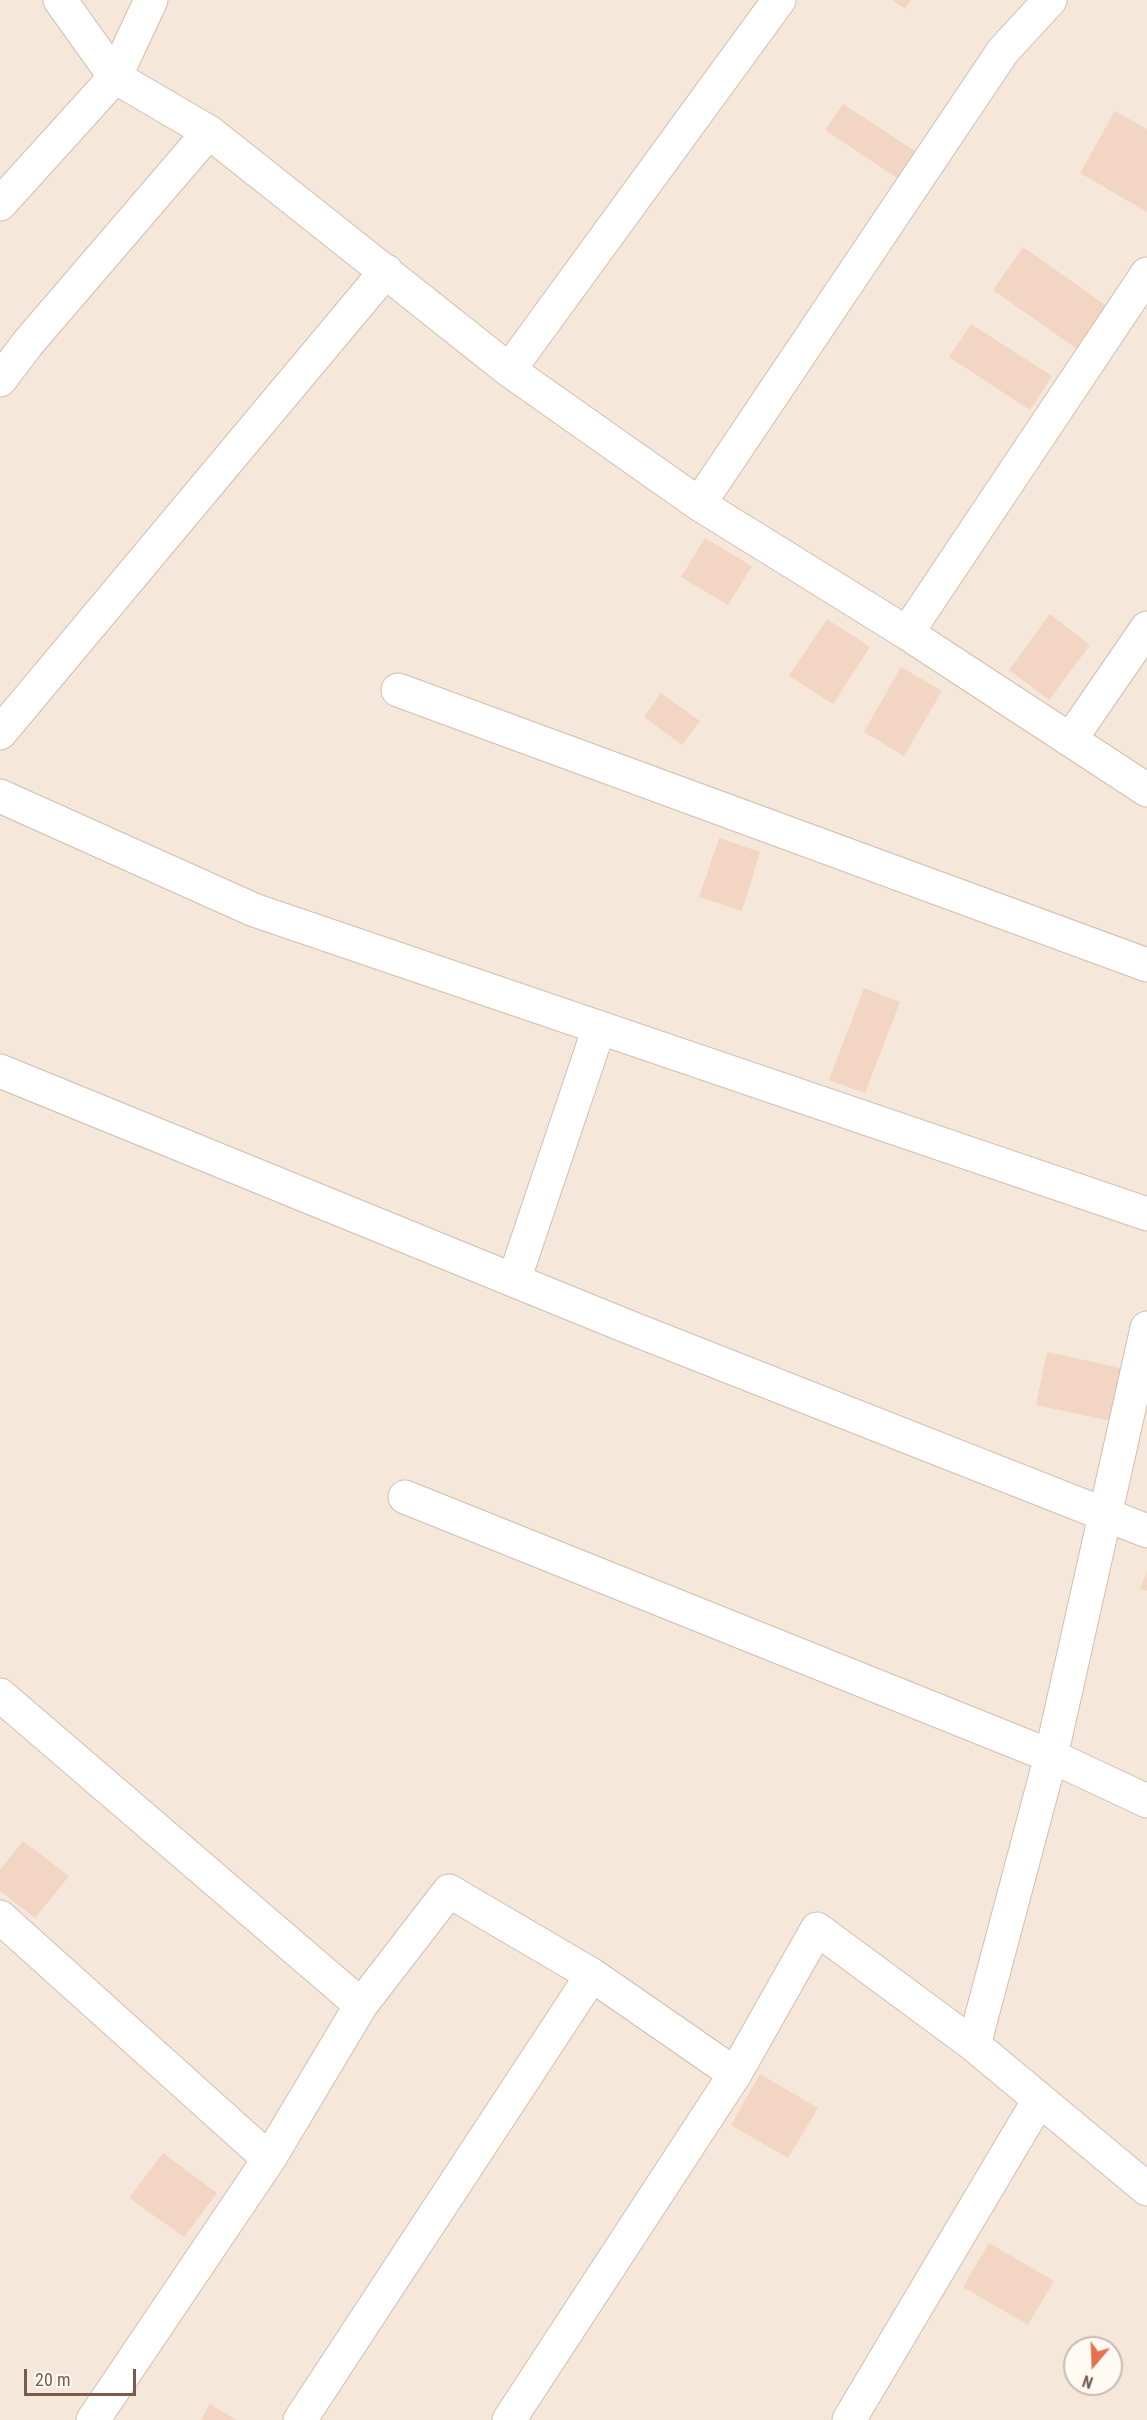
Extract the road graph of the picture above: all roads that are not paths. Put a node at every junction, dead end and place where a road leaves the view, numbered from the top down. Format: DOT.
graph roads {
  1 [pos="60,0"];
  2 [pos="151,0"];
  3 [pos="779,0"];
  4 [pos="1050,0"];
  5 [pos="115,77"];
  6 [pos="209,132"];
  7 [pos="0,204"];
  8 [pos="386,270"];
  9 [pos="1147,274"];
  10 [pos="509,370"];
  11 [pos="0,380"];
  12 [pos="699,504"];
  13 [pos="1147,628"];
  14 [pos="907,633"];
  15 [pos="398,690"];
  16 [pos="0,733"];
  17 [pos="1070,740"];
  18 [pos="1147,790"];
  19 [pos="0,796"];
  20 [pos="1147,965"];
  21 [pos="599,1028"];
  22 [pos="0,1071"];
  23 [pos="1147,1214"];
  24 [pos="514,1280"];
  25 [pos="1146,1339"];
  26 [pos="405,1497"];
  27 [pos="1106,1514"];
  28 [pos="1147,1531"];
  29 [pos="0,1695"];
  30 [pos="1051,1756"];
  31 [pos="1147,1801"];
  32 [pos="0,1917"];
  33 [pos="592,1975"];
  34 [pos="361,2005"];
  35 [pos="974,2045"];
  36 [pos="735,2074"];
  37 [pos="1039,2100"];
  38 [pos="268,2159"];
  39 [pos="1146,2186"];
  40 [pos="93,2420"];
  41 [pos="300,2420"];
  42 [pos="508,2420"];
  43 [pos="849,2420"];
  1 -- 5 [label="street"];
  2 -- 5 [label="street"];
  3 -- 10 [label="street"];
  4 -- 12 [label="street"];
  5 -- 6 [label="street"];
  5 -- 7 [label="street"];
  6 -- 8 [label="street"];
  6 -- 11 [label="street"];
  8 -- 10 [label="street"];
  8 -- 16 [label="street"];
  9 -- 14 [label="street"];
  10 -- 12 [label="street"];
  12 -- 14 [label="street"];
  13 -- 17 [label="street"];
  14 -- 17 [label="street"];
  15 -- 20 [label="street"];
  17 -- 18 [label="street"];
  19 -- 21 [label="street"];
  21 -- 23 [label="street"];
  21 -- 24 [label="street"];
  22 -- 24 [label="street"];
  24 -- 27 [label="street"];
  25 -- 27 [label="street"];
  26 -- 30 [label="street"];
  27 -- 28 [label="street"];
  27 -- 30 [label="street"];
  29 -- 34 [label="street"];
  30 -- 31 [label="street"];
  30 -- 35 [label="street"];
  32 -- 38 [label="street"];
  33 -- 34 [label="street"];
  33 -- 36 [label="street"];
  33 -- 41 [label="street"];
  34 -- 38 [label="street"];
  35 -- 36 [label="street"];
  35 -- 37 [label="street"];
  36 -- 42 [label="street"];
  37 -- 39 [label="street"];
  37 -- 43 [label="street"];
  38 -- 40 [label="street"];
}
